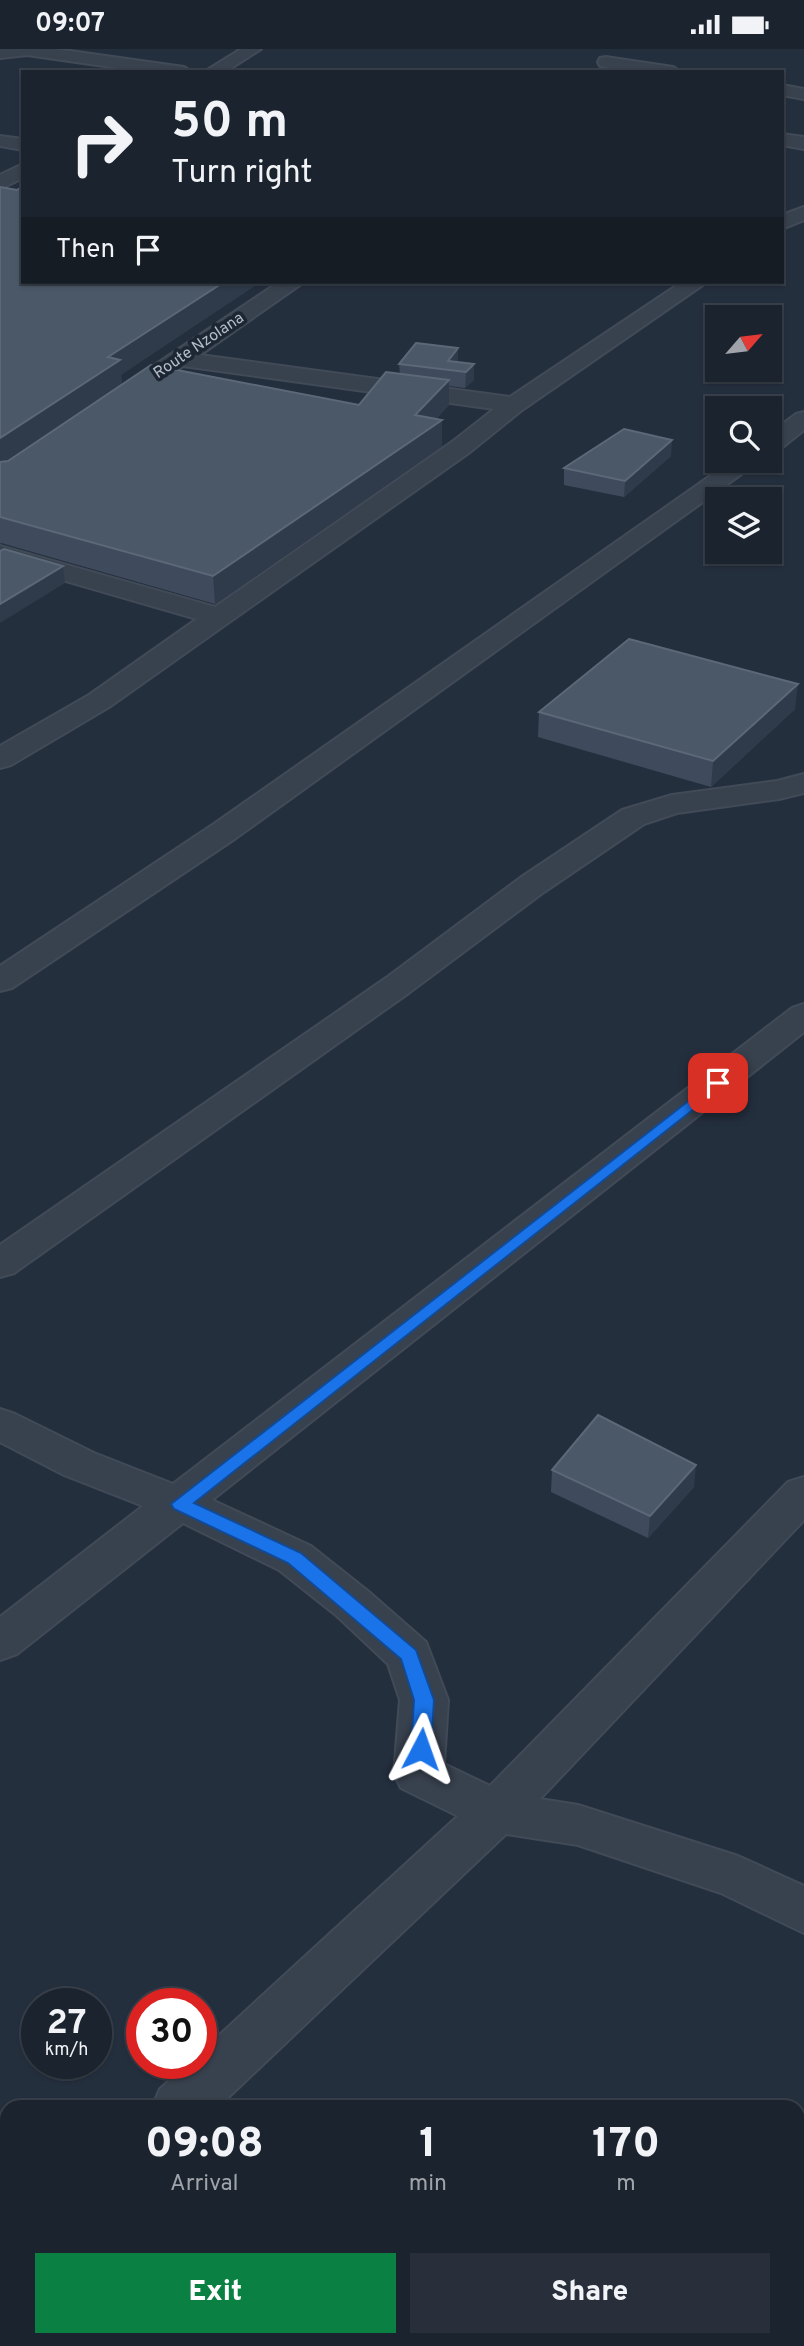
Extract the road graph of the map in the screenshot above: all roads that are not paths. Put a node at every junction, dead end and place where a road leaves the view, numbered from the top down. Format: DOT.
graph roads {
  1 [pos="253,49"];
  2 [pos="628,49"];
  3 [pos="0,53"];
  4 [pos="599,67"];
  5 [pos="170,70"];
  6 [pos="216,70"];
  7 [pos="643,70"];
  8 [pos="784,90"];
  9 [pos="804,95"];
  10 [pos="784,139"];
  11 [pos="0,142"];
  12 [pos="804,143"];
  13 [pos="21,145"];
  14 [pos="21,171"];
  15 [pos="0,183"];
  16 [pos="804,213"];
  17 [pos="784,223"];
  18 [pos="784,223"];
  19 [pos="804,226"];
  20 [pos="290,284"];
  21 [pos="693,284"];
  22 [pos="179,359"];
  23 [pos="514,405"];
  24 [pos="101,412"];
  25 [pos="804,419"];
  26 [pos="782,436"];
  27 [pos="731,473"];
  28 [pos="0,554"];
  29 [pos="216,616"];
  30 [pos="0,759"];
  31 [pos="804,783"];
  32 [pos="0,981"];
  33 [pos="804,1015"];
  34 [pos="0,1264"];
  35 [pos="0,1424"];
  36 [pos="804,1493"];
  37 [pos="181,1504"];
  38 [pos="0,1642"];
  39 [pos="496,1812"];
  40 [pos="804,1911"];
  41 [pos="187,2100"];
  1 -- 6 [label="street"];
  2 -- 4 [label="street"];
  3 -- 5 [label="street"];
  4 -- 7 [label="street"];
  8 -- 9 [label="street"];
  10 -- 12 [label="street"];
  11 -- 13 [label="street"];
  14 -- 15 [label="street"];
  16 -- 17 [label="street"];
  18 -- 19 [label="street"];
  20 -- 22 [label="street, Route Nzolana"];
  21 -- 23 [label="street"];
  22 -- 23 [label="street"];
  22 -- 24 [label="street, Route Nzolana"];
  23 -- 29 [label="street"];
  25 -- 26 [label="street"];
  27 -- 32 [label="street"];
  28 -- 29 [label="street"];
  29 -- 30 [label="street"];
  31 -- 34 [label="street"];
  33 -- 37 [label="street"];
  35 -- 37 [label="street"];
  36 -- 39 [label="street"];
  37 -- 38 [label="street"];
  37 -- 39 [label="street"];
  39 -- 40 [label="street"];
  39 -- 41 [label="street"];
}
